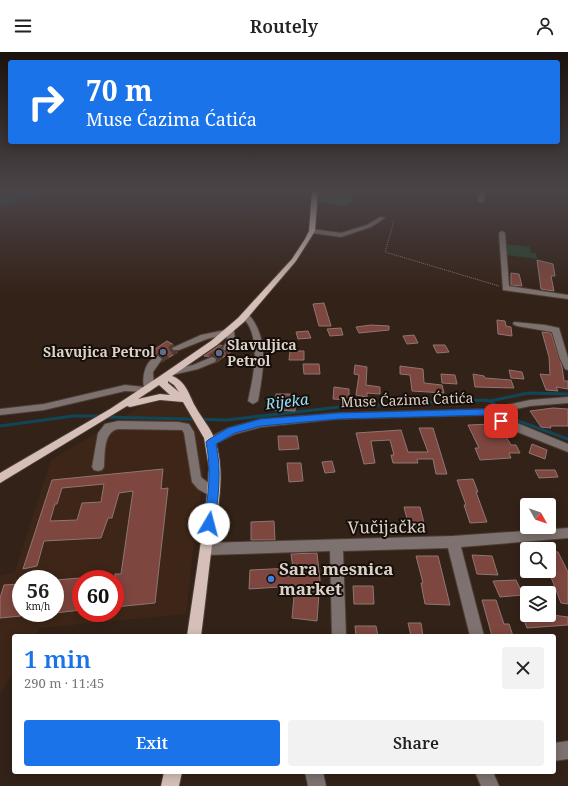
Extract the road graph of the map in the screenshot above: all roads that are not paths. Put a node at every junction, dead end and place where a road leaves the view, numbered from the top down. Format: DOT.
graph roads {
  1 [pos="312,225"];
  2 [pos="370,225"];
  3 [pos="312,231"];
  4 [pos="502,233"];
  5 [pos="568,297"];
  6 [pos="245,316"];
  7 [pos="517,324"];
  8 [pos="230,331"];
  9 [pos="176,348"];
  10 [pos="227,348"];
  11 [pos="158,359"];
  12 [pos="191,360"];
  13 [pos="212,360"];
  14 [pos="568,367"];
  15 [pos="183,370"];
  16 [pos="172,372"];
  17 [pos="163,378"];
  18 [pos="179,384"];
  19 [pos="148,388"];
  20 [pos="568,400"];
  21 [pos="253,401"];
  22 [pos="187,403"];
  23 [pos="116,409"];
  24 [pos="0,412"];
  25 [pos="491,412"];
  26 [pos="211,442"];
  27 [pos="568,448"];
  28 [pos="98,467"];
  29 [pos="0,479"];
  30 [pos="214,493"];
  31 [pos="568,533"];
  32 [pos="453,542"];
  33 [pos="336,545"];
  34 [pos="206,548"];
  35 [pos="194,634"];
  36 [pos="339,634"];
  37 [pos="476,634"];
  38 [pos="568,750"];
  39 [pos="556,752"];
  40 [pos="173,774"];
  41 [pos="314,774"];
  42 [pos="485,774"];
  43 [pos="170,786"];
  44 [pos="317,786"];
  45 [pos="490,786"];
  1 -- 3 [label="main road"];
  2 -- 3 [label="street"];
  3 -- 6 [label="main road"];
  4 -- 5 [label="street"];
  6 -- 8 [label="main road"];
  6 -- 21 [label="street"];
  7 -- 14 [label="street"];
  8 -- 9 [label="street"];
  8 -- 10 [label="street"];
  8 -- 12 [label="main road"];
  11 -- 19 [label="street"];
  12 -- 15 [label="main road"];
  12 -- 16 [label="main road"];
  13 -- 15 [label="street"];
  15 -- 16 [label="street"];
  15 -- 18 [label="main road"];
  16 -- 17 [label="main road"];
  17 -- 18 [label="main road"];
  17 -- 19 [label="main road"];
  17 -- 22 [label="main road"];
  18 -- 22 [label="main road"];
  19 -- 23 [label="main road"];
  19 -- 24 [label="street"];
  20 -- 25 [label="street, Muse Ćazima Ćatića"];
  22 -- 23 [label="main road"];
  22 -- 26 [label="main road"];
  23 -- 29 [label="main road"];
  25 -- 26 [label="street, Muse Ćazima Ćatića"];
  25 -- 27 [label="street, Muse Ćazima Ćatića"];
  26 -- 30 [label="main road"];
  28 -- 30 [label="street"];
  30 -- 34 [label="main road"];
  31 -- 32 [label="street, Vučijačka"];
  32 -- 33 [label="street, Vučijačka"];
  32 -- 37 [label="street"];
  33 -- 34 [label="street, Vučijačka"];
  33 -- 36 [label="street"];
  34 -- 35 [label="main road"];
  38 -- 39 [label="street"];
  40 -- 43 [label="main road"];
  41 -- 44 [label="street"];
  42 -- 45 [label="street"];
}
